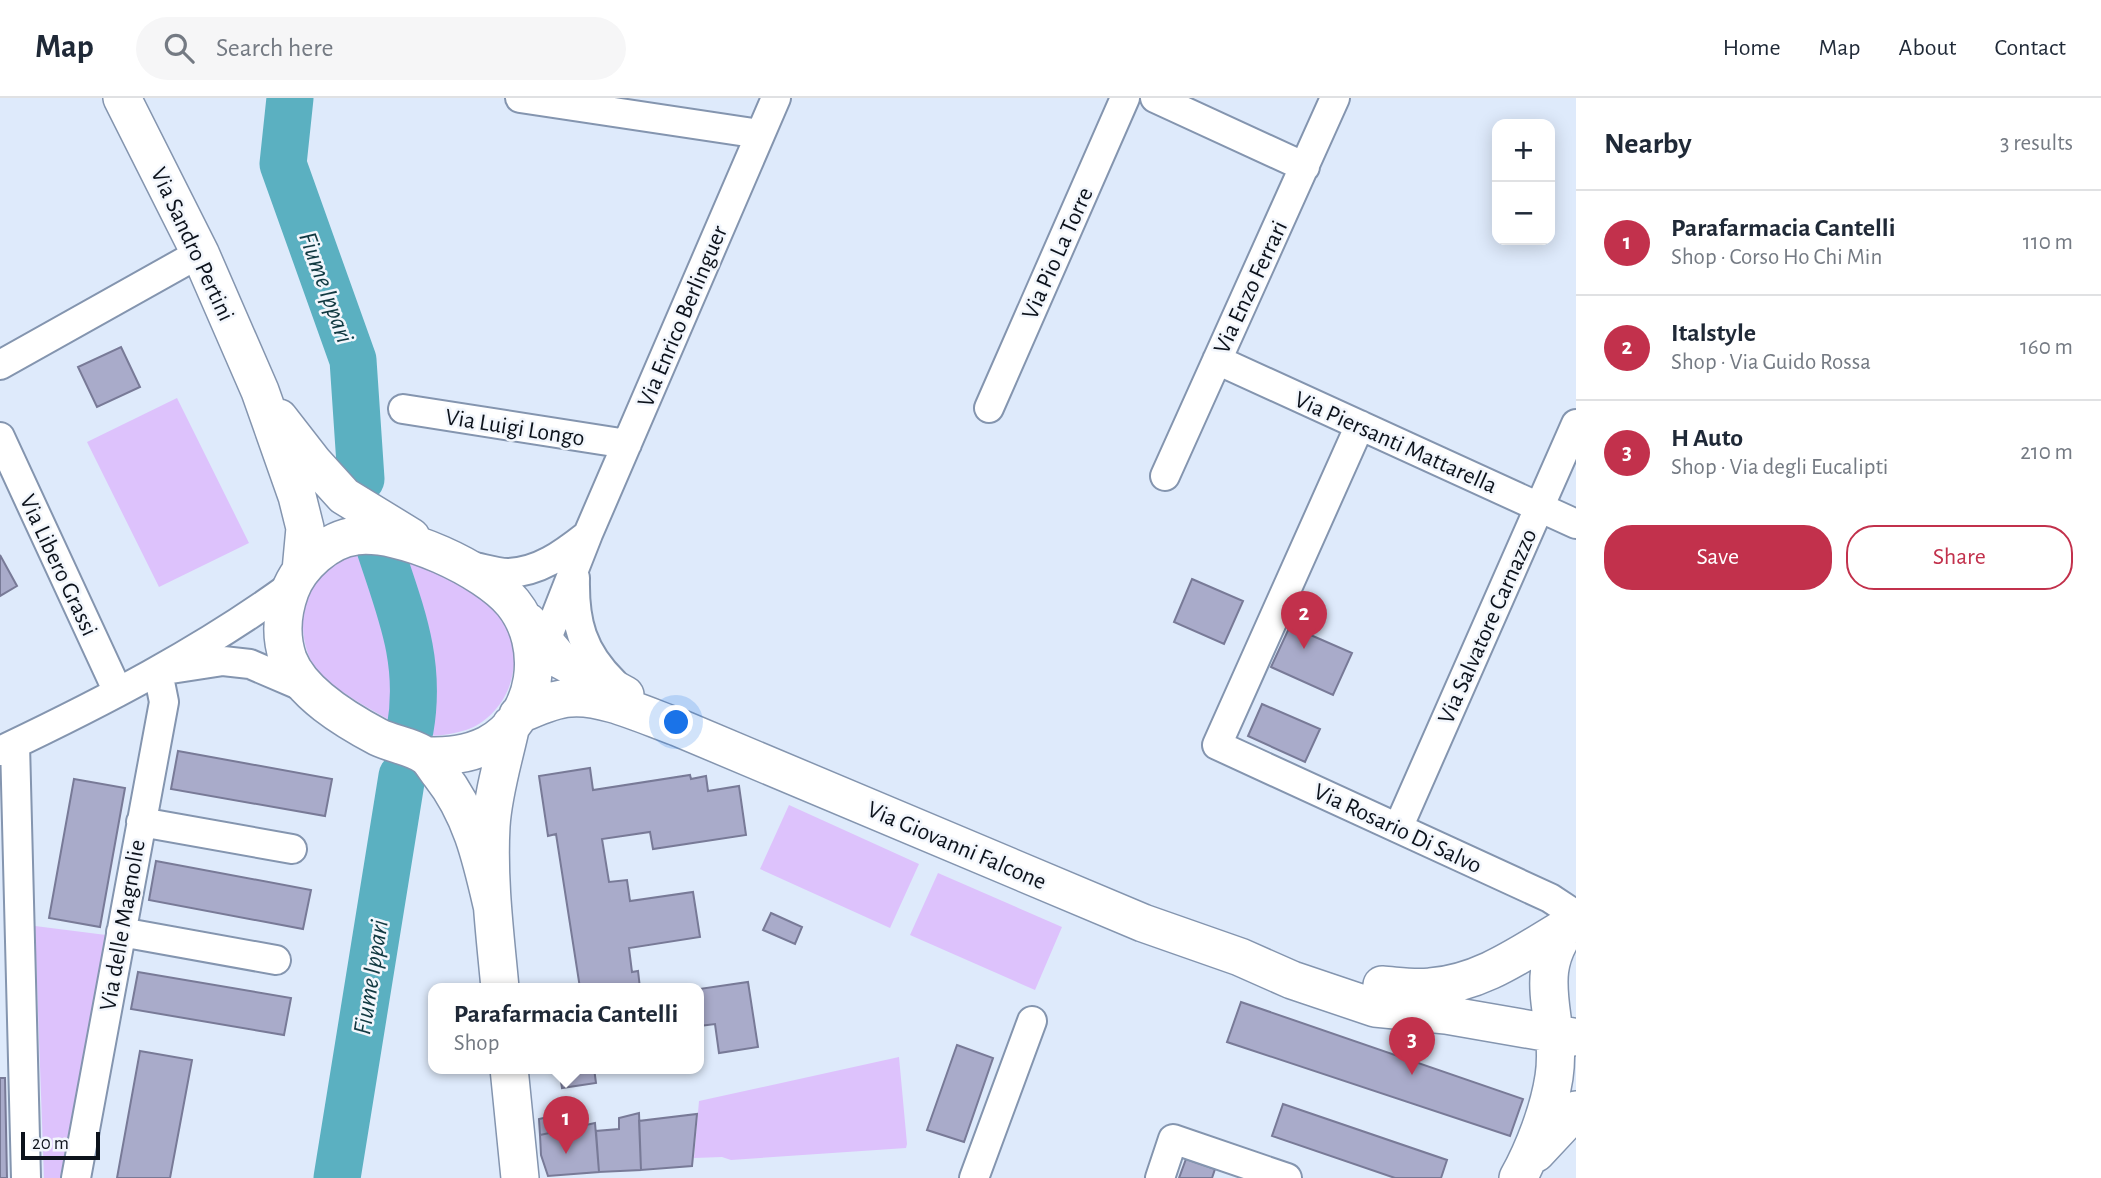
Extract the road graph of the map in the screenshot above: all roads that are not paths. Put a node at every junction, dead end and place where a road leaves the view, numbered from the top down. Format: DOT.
graph roads {
  1 [pos="122,98"];
  2 [pos="520,98"];
  3 [pos="776,98"];
  4 [pos="1125,98"];
  5 [pos="1155,98"];
  6 [pos="1335,98"];
  7 [pos="761,134"];
  8 [pos="1305,167"];
  9 [pos="200,253"];
  10 [pos="1217,360"];
  11 [pos="0,365"];
  12 [pos="260,391"];
  13 [pos="989,408"];
  14 [pos="403,409"];
  15 [pos="1576,424"];
  16 [pos="1360,425"];
  17 [pos="0,437"];
  18 [pos="627,444"];
  19 [pos="1165,476"];
  20 [pos="1539,507"];
  21 [pos="1576,524"];
  22 [pos="588,534"];
  23 [pos="446,558"];
  24 [pos="575,566"];
  25 [pos="296,578"];
  26 [pos="540,656"];
  27 [pos="158,671"];
  28 [pos="306,688"];
  29 [pos="118,692"];
  30 [pos="625,695"];
  31 [pos="515,720"];
  32 [pos="677,727"];
  33 [pos="7,748"];
  34 [pos="426,756"];
  35 [pos="141,822"];
  36 [pos="1398,828"];
  37 [pos="292,849"];
  38 [pos="492,905"];
  39 [pos="1574,920"];
  40 [pos="121,932"];
  41 [pos="1240,957"];
  42 [pos="276,960"];
  43 [pos="500,983"];
  44 [pos="1032,1021"];
  45 [pos="1564,1028"];
  46 [pos="510,1074"];
  47 [pos="1576,1110"];
  48 [pos="1522,1171"];
  49 [pos="26,1178"];
  50 [pos="76,1178"];
  51 [pos="520,1178"];
  52 [pos="974,1178"];
  53 [pos="1160,1178"];
  54 [pos="1287,1178"];
  1 -- 9 [label="main road, Via Sandro Pertini"];
  2 -- 7 [label="street"];
  3 -- 7 [label="street, Via Enrico Berlinguer"];
  4 -- 13 [label="street, Via Pio La Torre"];
  5 -- 8 [label="street"];
  6 -- 8 [label="street, Via Enzo Ferrari"];
  7 -- 18 [label="street, Via Enrico Berlinguer"];
  8 -- 10 [label="street, Via Enzo Ferrari"];
  9 -- 11 [label="street"];
  9 -- 12 [label="main road, Via Sandro Pertini"];
  10 -- 16 [label="street, Via Piersanti Mattarella"];
  10 -- 19 [label="street, Via Enzo Ferrari"];
  12 -- 23 [label="main road"];
  12 -- 25 [label="main road"];
  14 -- 18 [label="street, Via Luigi Longo"];
  15 -- 20 [label="street, Via Salvatore Carnazzo"];
  16 -- 20 [label="street, Via Piersanti Mattarella"];
  16 -- 36 [label="street, Via Rosario Di Salvo"];
  17 -- 29 [label="street, Via Libero Grassi"];
  18 -- 22 [label="street, Via Enrico Berlinguer"];
  20 -- 21 [label="street, Via Piersanti Mattarella"];
  20 -- 36 [label="street, Via Salvatore Carnazzo"];
  22 -- 23 [label="street"];
  22 -- 24 [label="street, Via Enrico Berlinguer"];
  23 -- 25 [label="main road"];
  23 -- 26 [label="main road"];
  24 -- 26 [label="street, Via Enrico Berlinguer"];
  24 -- 30 [label="street"];
  25 -- 27 [label="street"];
  25 -- 28 [label="main road"];
  26 -- 30 [label="main road"];
  26 -- 31 [label="main road"];
  27 -- 28 [label="street"];
  27 -- 29 [label="street"];
  27 -- 35 [label="street, Via delle Magnolie"];
  28 -- 34 [label="main road"];
  29 -- 33 [label="street"];
  30 -- 32 [label="main road"];
  31 -- 32 [label="main road"];
  31 -- 34 [label="main road"];
  31 -- 38 [label="main road"];
  32 -- 41 [label="main road, Via Giovanni Falcone"];
  33 -- 49 [label="street"];
  34 -- 38 [label="main road"];
  35 -- 37 [label="street"];
  35 -- 40 [label="street, Via delle Magnolie"];
  36 -- 39 [label="street, Via Rosario Di Salvo"];
  38 -- 43 [label="main road"];
  39 -- 41 [label="main road"];
  39 -- 45 [label="main road"];
  40 -- 42 [label="street"];
  40 -- 50 [label="street, Via delle Magnolie"];
  41 -- 45 [label="main road"];
  44 -- 52 [label="street"];
  45 -- 48 [label="main road"];
  46 -- 51 [label="main road"];
  47 -- 48 [label="main road"];
  53 -- 54 [label="street"];
}
